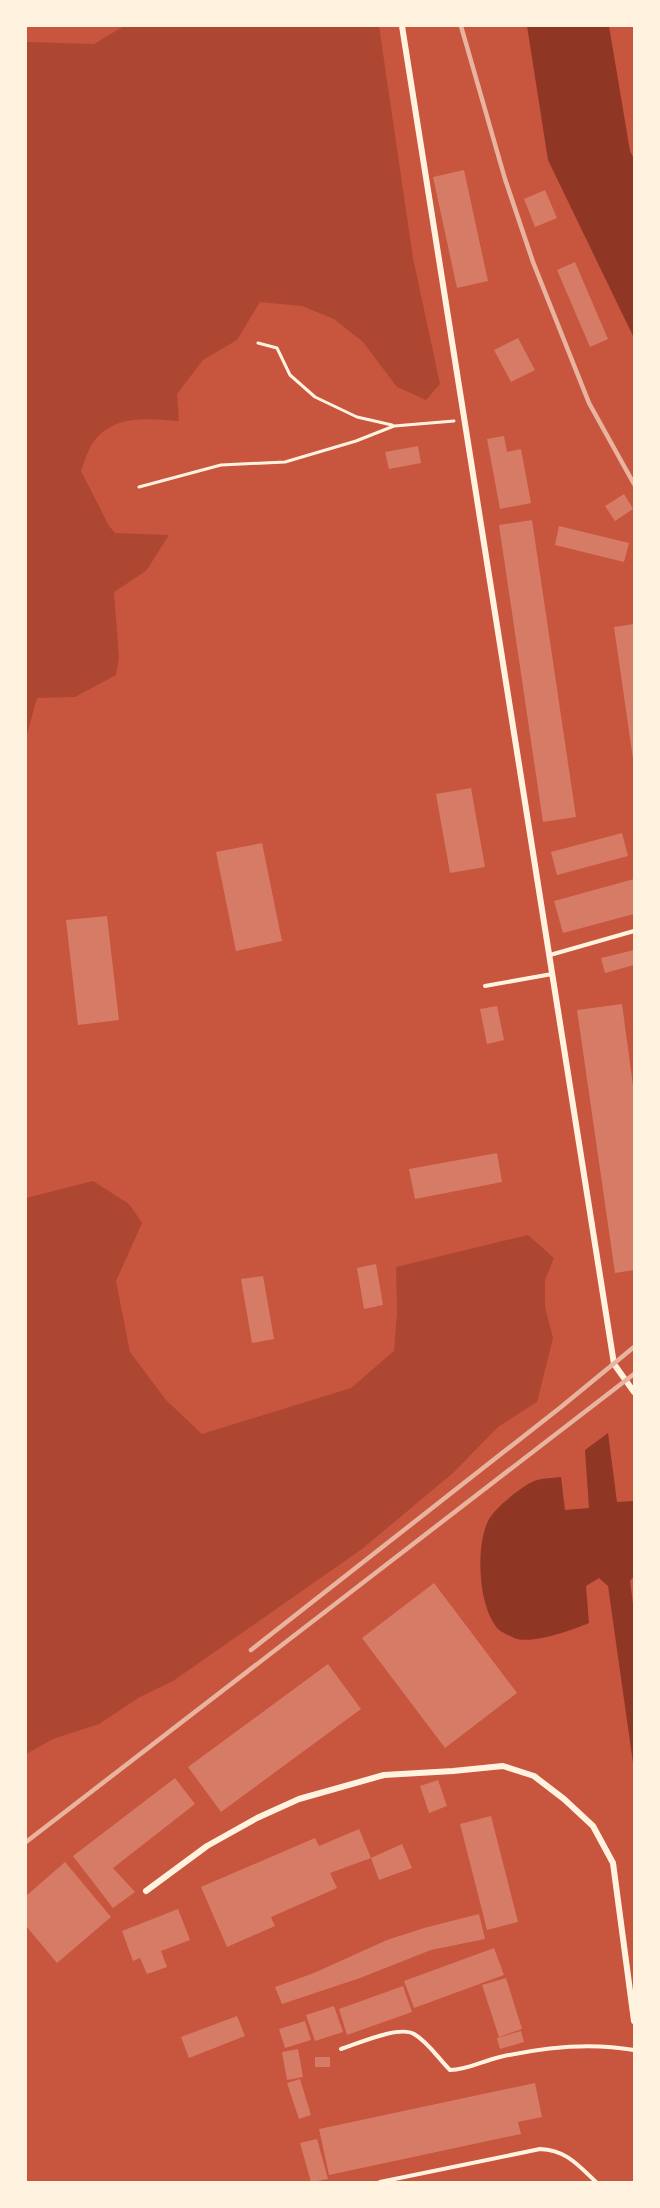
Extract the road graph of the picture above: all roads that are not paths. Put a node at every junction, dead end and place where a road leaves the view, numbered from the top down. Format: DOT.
graph roads {
  1 [pos="402,26"];
  2 [pos="634,931"];
  3 [pos="549,955"];
  4 [pos="552,974"];
  5 [pos="485,986"];
  6 [pos="634,1392"];
  7 [pos="146,1891"];
  8 [pos="634,2021"];
  9 [pos="341,2049"];
  10 [pos="634,2050"];
  11 [pos="380,2182"];
  12 [pos="596,2182"];
  1 -- 3 [label="street"];
  2 -- 3 [label="lane"];
  3 -- 4 [label="street"];
  4 -- 5 [label="lane"];
  4 -- 6 [label="street"];
  7 -- 8 [label="street"];
  9 -- 10 [label="lane"];
  11 -- 12 [label="lane"];
}
